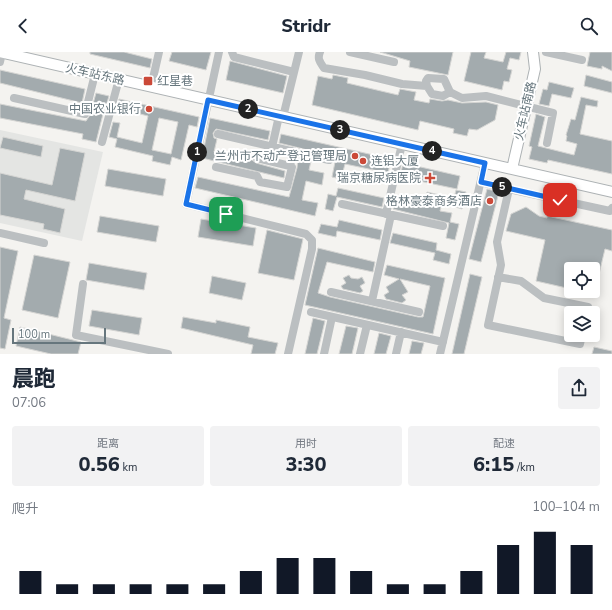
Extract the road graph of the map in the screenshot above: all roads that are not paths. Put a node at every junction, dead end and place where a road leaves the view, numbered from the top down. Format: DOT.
graph roads {
  1 [pos="160,52"];
  2 [pos="219,52"];
  3 [pos="232,52"];
  4 [pos="299,52"];
  5 [pos="320,52"];
  6 [pos="350,52"];
  7 [pos="533,52"];
  8 [pos="546,52"];
  9 [pos="31,55"];
  10 [pos="1,56"];
  11 [pos="582,60"];
  12 [pos="394,62"];
  13 [pos="294,72"];
  14 [pos="96,74"];
  15 [pos="119,79"];
  16 [pos="427,86"];
  17 [pos="151,87"];
  18 [pos="450,92"];
  19 [pos="14,98"];
  20 [pos="208,100"];
  21 [pos="526,106"];
  22 [pos="281,117"];
  23 [pos="218,134"];
  24 [pos="102,142"];
  25 [pos="547,143"];
  26 [pos="402,144"];
  27 [pos="272,147"];
  28 [pos="293,152"];
  29 [pos="257,158"];
  30 [pos="329,160"];
  31 [pos="485,163"];
  32 [pos="290,166"];
  33 [pos="216,167"];
  34 [pos="512,170"];
  35 [pos="481,182"];
  36 [pos="509,189"];
  37 [pos="612,192"];
  38 [pos="342,204"];
  39 [pos="612,208"];
  40 [pos="389,214"];
  41 [pos="443,226"];
  42 [pos="0,233"];
  43 [pos="44,243"];
  44 [pos="498,277"];
  45 [pos="84,284"];
  46 [pos="331,292"];
  47 [pos="372,302"];
  48 [pos="579,306"];
  49 [pos="311,312"];
  50 [pos="419,312"];
  51 [pos="332,317"];
  52 [pos="367,325"];
  53 [pos="401,332"];
  54 [pos="564,341"];
  55 [pos="443,342"];
  56 [pos="570,342"];
  57 [pos="580,342"];
  58 [pos="168,354"];
  59 [pos="288,354"];
  60 [pos="324,354"];
  61 [pos="360,354"];
  62 [pos="396,354"];
  63 [pos="440,354"];
  1 -- 17 [label="street"];
  2 -- 20 [label="street"];
  3 -- 13 [label="street"];
  4 -- 13 [label="street"];
  5 -- 16 [label="street"];
  6 -- 12 [label="street"];
  7 -- 21 [label="main road, 火车站南路"];
  8 -- 11 [label="street"];
  9 -- 10 [label="main road, 火车站东路"];
  9 -- 14 [label="main road, 火车站东路"];
  13 -- 22 [label="street"];
  14 -- 15 [label="main road, 火车站东路"];
  14 -- 19 [label="street"];
  15 -- 17 [label="main road, 火车站东路"];
  15 -- 24 [label="street"];
  16 -- 18 [label="street"];
  16 -- 18 [label="street"];
  17 -- 20 [label="main road, 火车站东路"];
  18 -- 21 [label="street"];
  20 -- 22 [label="main road, 火车站东路"];
  20 -- 59 [label="street"];
  21 -- 25 [label="street"];
  21 -- 34 [label="main road, 火车站南路"];
  22 -- 26 [label="main road, 火车站东路"];
  22 -- 27 [label="street"];
  23 -- 27 [label="street"];
  26 -- 31 [label="main road, 火车站东路"];
  26 -- 40 [label="street"];
  27 -- 28 [label="street"];
  28 -- 30 [label="street"];
  28 -- 32 [label="street"];
  29 -- 32 [label="street"];
  31 -- 34 [label="main road, 火车站东路"];
  31 -- 35 [label="street"];
  32 -- 33 [label="street"];
  34 -- 37 [label="main road, 火车站东路"];
  35 -- 36 [label="street"];
  35 -- 55 [label="street"];
  36 -- 39 [label="street"];
  36 -- 44 [label="street"];
  38 -- 40 [label="street"];
  40 -- 41 [label="street"];
  40 -- 47 [label="street"];
  42 -- 43 [label="street"];
  44 -- 48 [label="street"];
  44 -- 54 [label="street"];
  45 -- 58 [label="street"];
  46 -- 47 [label="street"];
  47 -- 50 [label="street"];
  49 -- 51 [label="street"];
  51 -- 52 [label="street"];
  51 -- 60 [label="street"];
  52 -- 53 [label="street"];
  52 -- 61 [label="street"];
  53 -- 55 [label="street"];
  53 -- 62 [label="street"];
  55 -- 63 [label="street"];
  56 -- 57 [label="street"];
}
